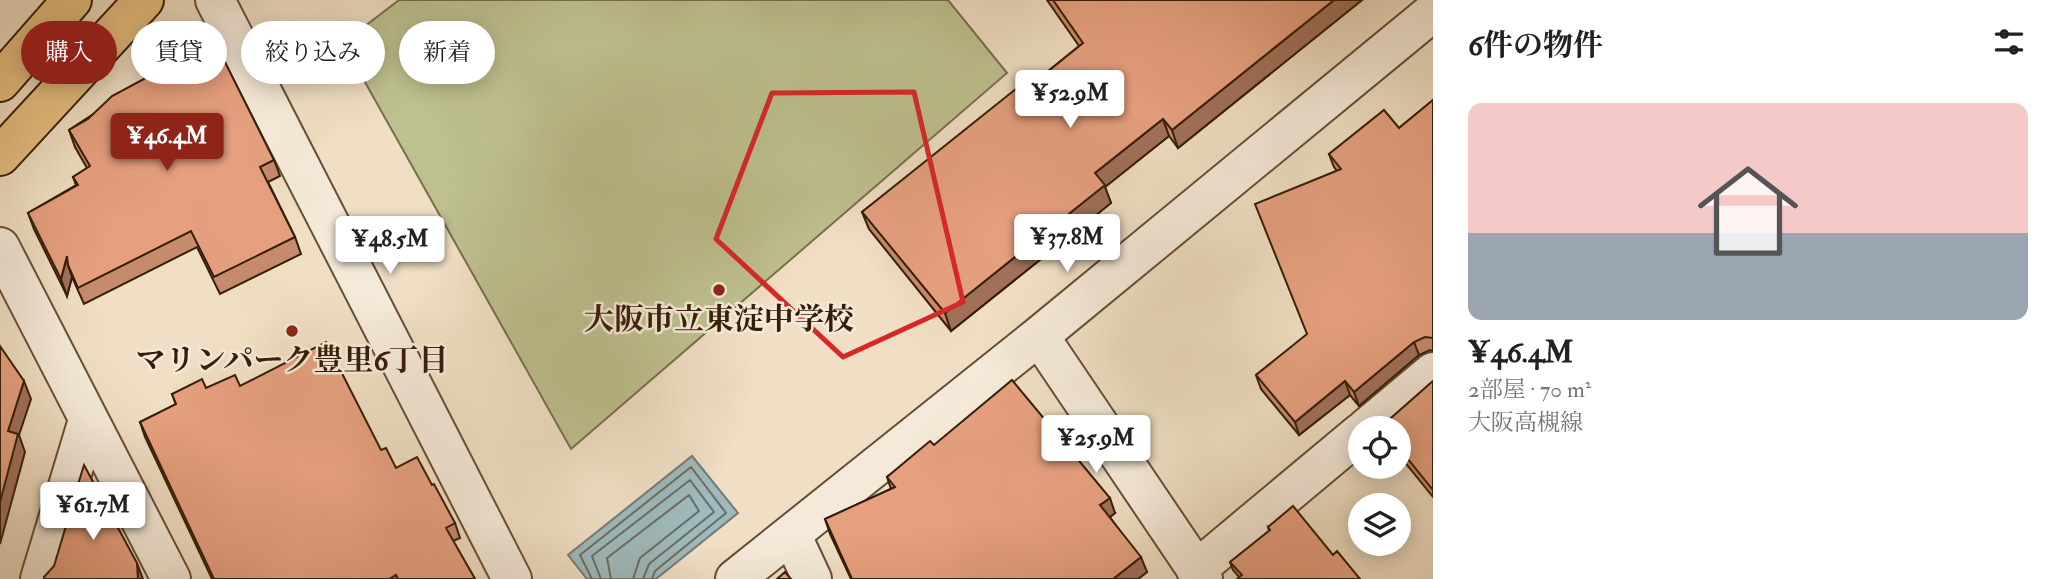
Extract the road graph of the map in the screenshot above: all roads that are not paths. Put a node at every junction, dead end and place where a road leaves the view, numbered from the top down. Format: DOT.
graph roads {
  1 [pos="72,0"];
  2 [pos="144,0"];
  3 [pos="215,0"];
  4 [pos="1433,12"];
  5 [pos="0,82"];
  6 [pos="0,156"];
  7 [pos="0,247"];
  8 [pos="1039,336"];
  9 [pos="1433,372"];
  10 [pos="1381,416"];
  11 [pos="88,420"];
  12 [pos="1348,444"];
  13 [pos="791,534"];
  14 [pos="1199,575"];
  15 [pos="40,579"];
  16 [pos="171,579"];
  17 [pos="512,579"];
  18 [pos="735,579"];
  19 [pos="812,579"];
  1 -- 5 [label="main road"];
  2 -- 6 [label="main road"];
  3 -- 17 [label="street"];
  4 -- 8 [label="street"];
  7 -- 11 [label="street"];
  8 -- 13 [label="street"];
  8 -- 14 [label="street"];
  9 -- 10 [label="street"];
  11 -- 15 [label="street"];
  11 -- 16 [label="street"];
  12 -- 14 [label="street"];
  13 -- 18 [label="street"];
  13 -- 19 [label="street"];
}
